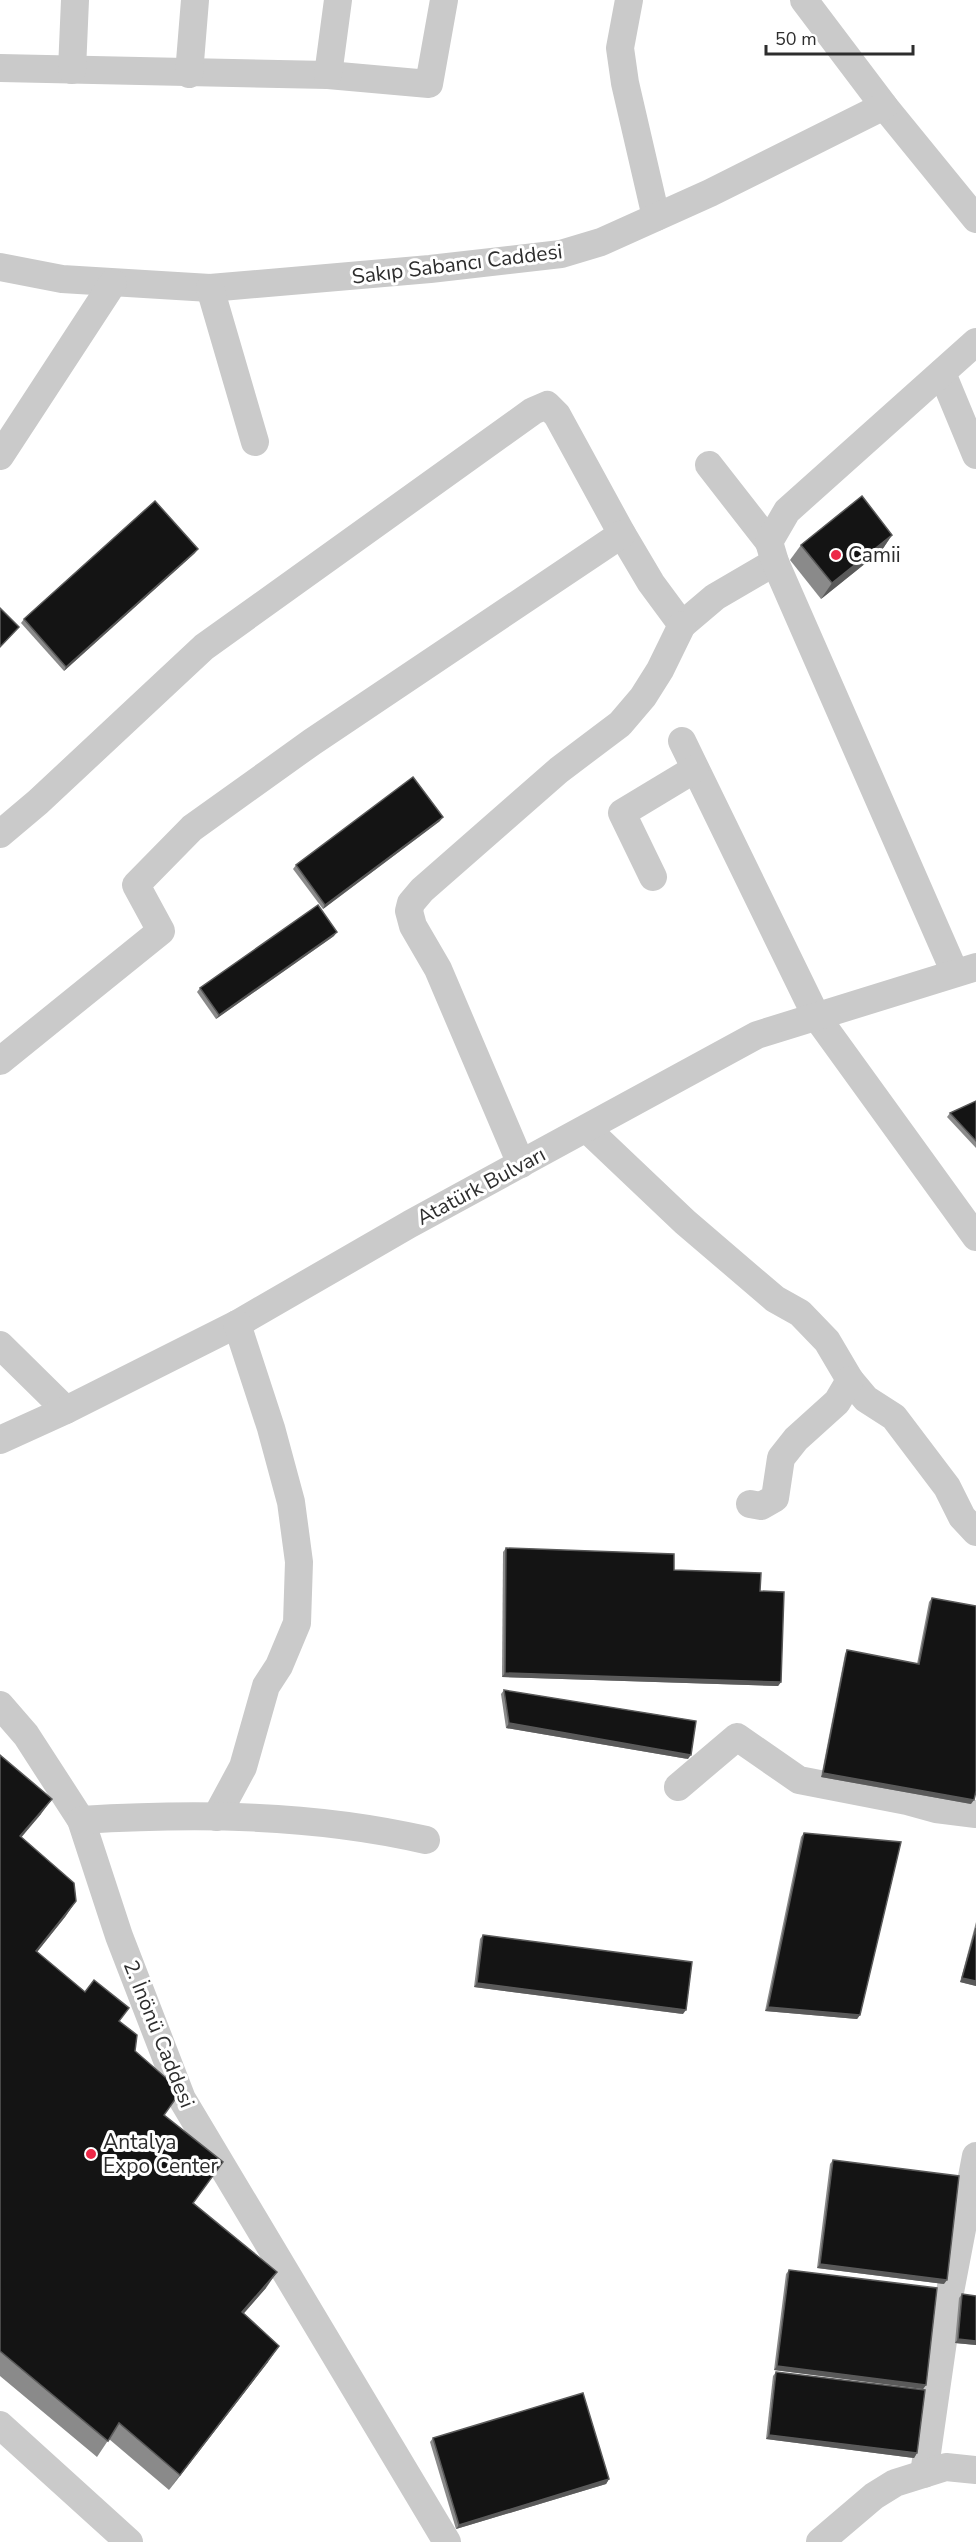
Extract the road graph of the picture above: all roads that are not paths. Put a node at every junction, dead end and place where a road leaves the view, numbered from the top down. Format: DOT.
graph roads {
  1 [pos="75,0"];
  2 [pos="195,0"];
  3 [pos="338,0"];
  4 [pos="444,0"];
  5 [pos="629,0"];
  6 [pos="804,0"];
  7 [pos="0,68"];
  8 [pos="72,70"];
  9 [pos="189,74"];
  10 [pos="328,75"];
  11 [pos="884,106"];
  12 [pos="656,217"];
  13 [pos="976,219"];
  14 [pos="0,267"];
  15 [pos="113,283"];
  16 [pos="210,288"];
  17 [pos="976,342"];
  18 [pos="942,373"];
  19 [pos="255,442"];
  20 [pos="976,455"];
  21 [pos="0,456"];
  22 [pos="709,465"];
  23 [pos="622,534"];
  24 [pos="772,552"];
  25 [pos="682,625"];
  26 [pos="682,741"];
  27 [pos="695,769"];
  28 [pos="0,834"];
  29 [pos="653,877"];
  30 [pos="966,970"];
  31 [pos="816,1016"];
  32 [pos="0,1061"];
  33 [pos="587,1129"];
  34 [pos="521,1164"];
  35 [pos="976,1237"];
  36 [pos="237,1324"];
  37 [pos="0,1345"];
  38 [pos="850,1380"];
  39 [pos="66,1410"];
  40 [pos="0,1440"];
  41 [pos="750,1504"];
  42 [pos="976,1532"];
  43 [pos="0,1704"];
  44 [pos="678,1787"];
  45 [pos="976,1814"];
  46 [pos="216,1817"];
  47 [pos="81,1820"];
  48 [pos="426,1840"];
  49 [pos="976,2156"];
  50 [pos="0,2425"];
  51 [pos="976,2470"];
  52 [pos="924,2474"];
  53 [pos="129,2542"];
  54 [pos="447,2542"];
  55 [pos="820,2542"];
  1 -- 8 [label="street"];
  2 -- 9 [label="street"];
  3 -- 10 [label="street"];
  4 -- 10 [label="street"];
  5 -- 12 [label="street"];
  6 -- 11 [label="street"];
  7 -- 8 [label="street"];
  8 -- 9 [label="street"];
  9 -- 10 [label="street"];
  11 -- 12 [label="street, Sakıp Sabancı Caddesi"];
  11 -- 13 [label="street"];
  12 -- 16 [label="street, Sakıp Sabancı Caddesi"];
  14 -- 15 [label="street, Sakıp Sabancı Caddesi"];
  15 -- 16 [label="street, Sakıp Sabancı Caddesi"];
  15 -- 21 [label="street"];
  16 -- 19 [label="street"];
  17 -- 18 [label="street"];
  18 -- 20 [label="street"];
  18 -- 24 [label="street"];
  22 -- 24 [label="street"];
  23 -- 25 [label="street"];
  23 -- 28 [label="street"];
  23 -- 32 [label="street"];
  24 -- 25 [label="street"];
  24 -- 30 [label="street"];
  25 -- 34 [label="street"];
  26 -- 27 [label="street"];
  27 -- 29 [label="street"];
  27 -- 31 [label="street"];
  30 -- 31 [label="street, Atatürk Bulvarı"];
  31 -- 33 [label="street, Atatürk Bulvarı"];
  31 -- 35 [label="street"];
  33 -- 34 [label="street, Atatürk Bulvarı"];
  33 -- 38 [label="street"];
  34 -- 36 [label="street, Atatürk Bulvarı"];
  36 -- 39 [label="street, Atatürk Bulvarı"];
  36 -- 46 [label="street"];
  37 -- 39 [label="street"];
  38 -- 41 [label="street"];
  38 -- 42 [label="street"];
  39 -- 40 [label="street, Atatürk Bulvarı"];
  43 -- 47 [label="street, 2. İnönü Caddesi"];
  44 -- 45 [label="street"];
  46 -- 47 [label="street"];
  46 -- 48 [label="street"];
  47 -- 54 [label="street, 2. İnönü Caddesi"];
  49 -- 52 [label="street"];
  50 -- 53 [label="street"];
  51 -- 52 [label="street"];
  52 -- 55 [label="street"];
}
